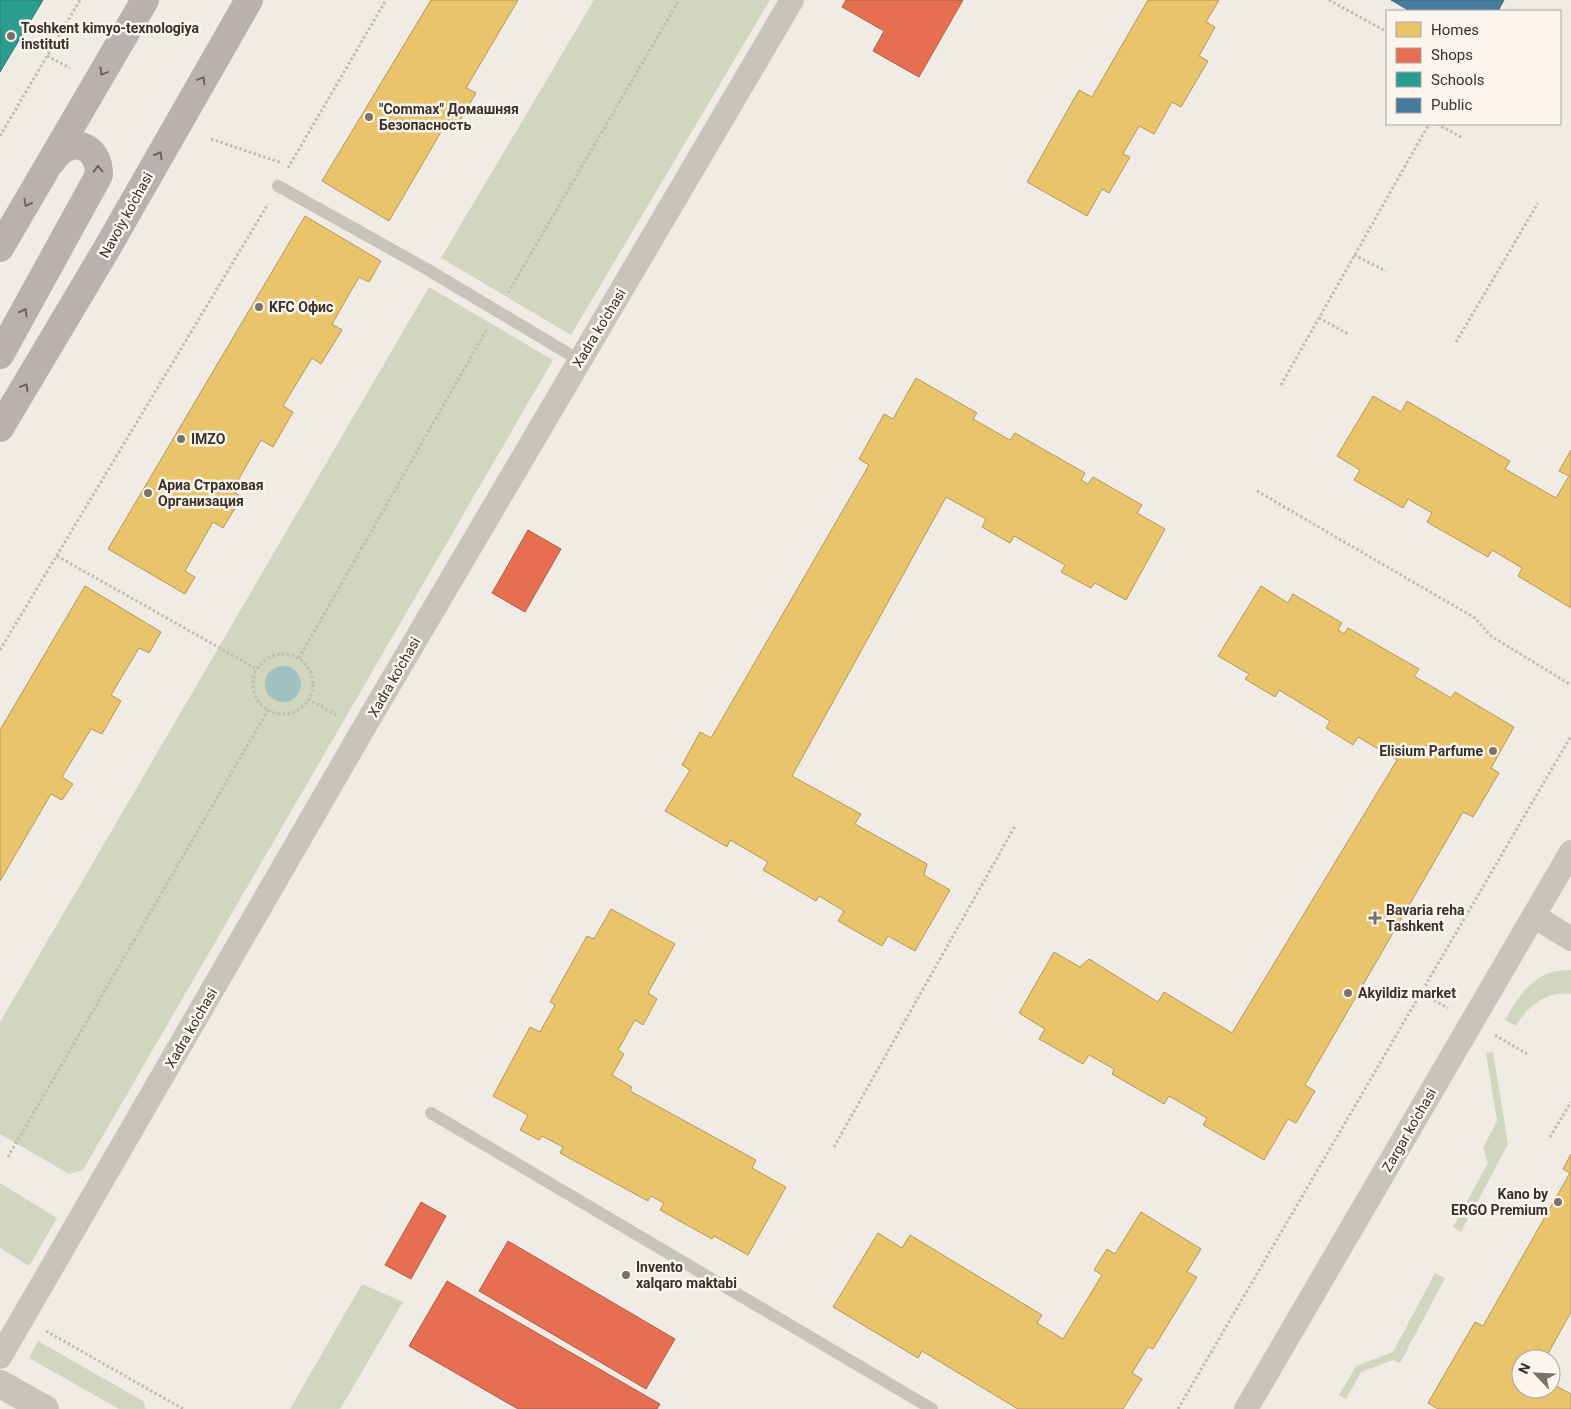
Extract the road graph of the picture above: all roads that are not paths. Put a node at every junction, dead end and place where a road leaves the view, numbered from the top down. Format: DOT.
graph roads {
  1 [pos="145,0"];
  2 [pos="250,0"];
  3 [pos="792,0"];
  4 [pos="52,161"];
  5 [pos="278,186"];
  6 [pos="0,248"];
  7 [pos="0,355"];
  8 [pos="580,360"];
  9 [pos="0,428"];
  10 [pos="1571,852"];
  11 [pos="1534,916"];
  12 [pos="1571,939"];
  13 [pos="431,1113"];
  14 [pos="0,1357"];
  15 [pos="0,1384"];
  16 [pos="45,1409"];
  17 [pos="932,1409"];
  18 [pos="1246,1409"];
  1 -- 4 [label="main road, one-way"];
  9 -- 2 [label="main road, Navoiy ko'chasi, one-way"];
  3 -- 8 [label="street, Xadra ko'chasi"];
  4 -- 6 [label="main road, one-way"];
  7 -- 4 [label="main road, one-way"];
  5 -- 8 [label="lane"];
  8 -- 14 [label="street, Xadra ko'chasi"];
  10 -- 11 [label="street, Zargar ko'chasi"];
  11 -- 12 [label="street"];
  11 -- 18 [label="street, Zargar ko'chasi"];
  13 -- 17 [label="lane"];
  15 -- 16 [label="street"];
}
